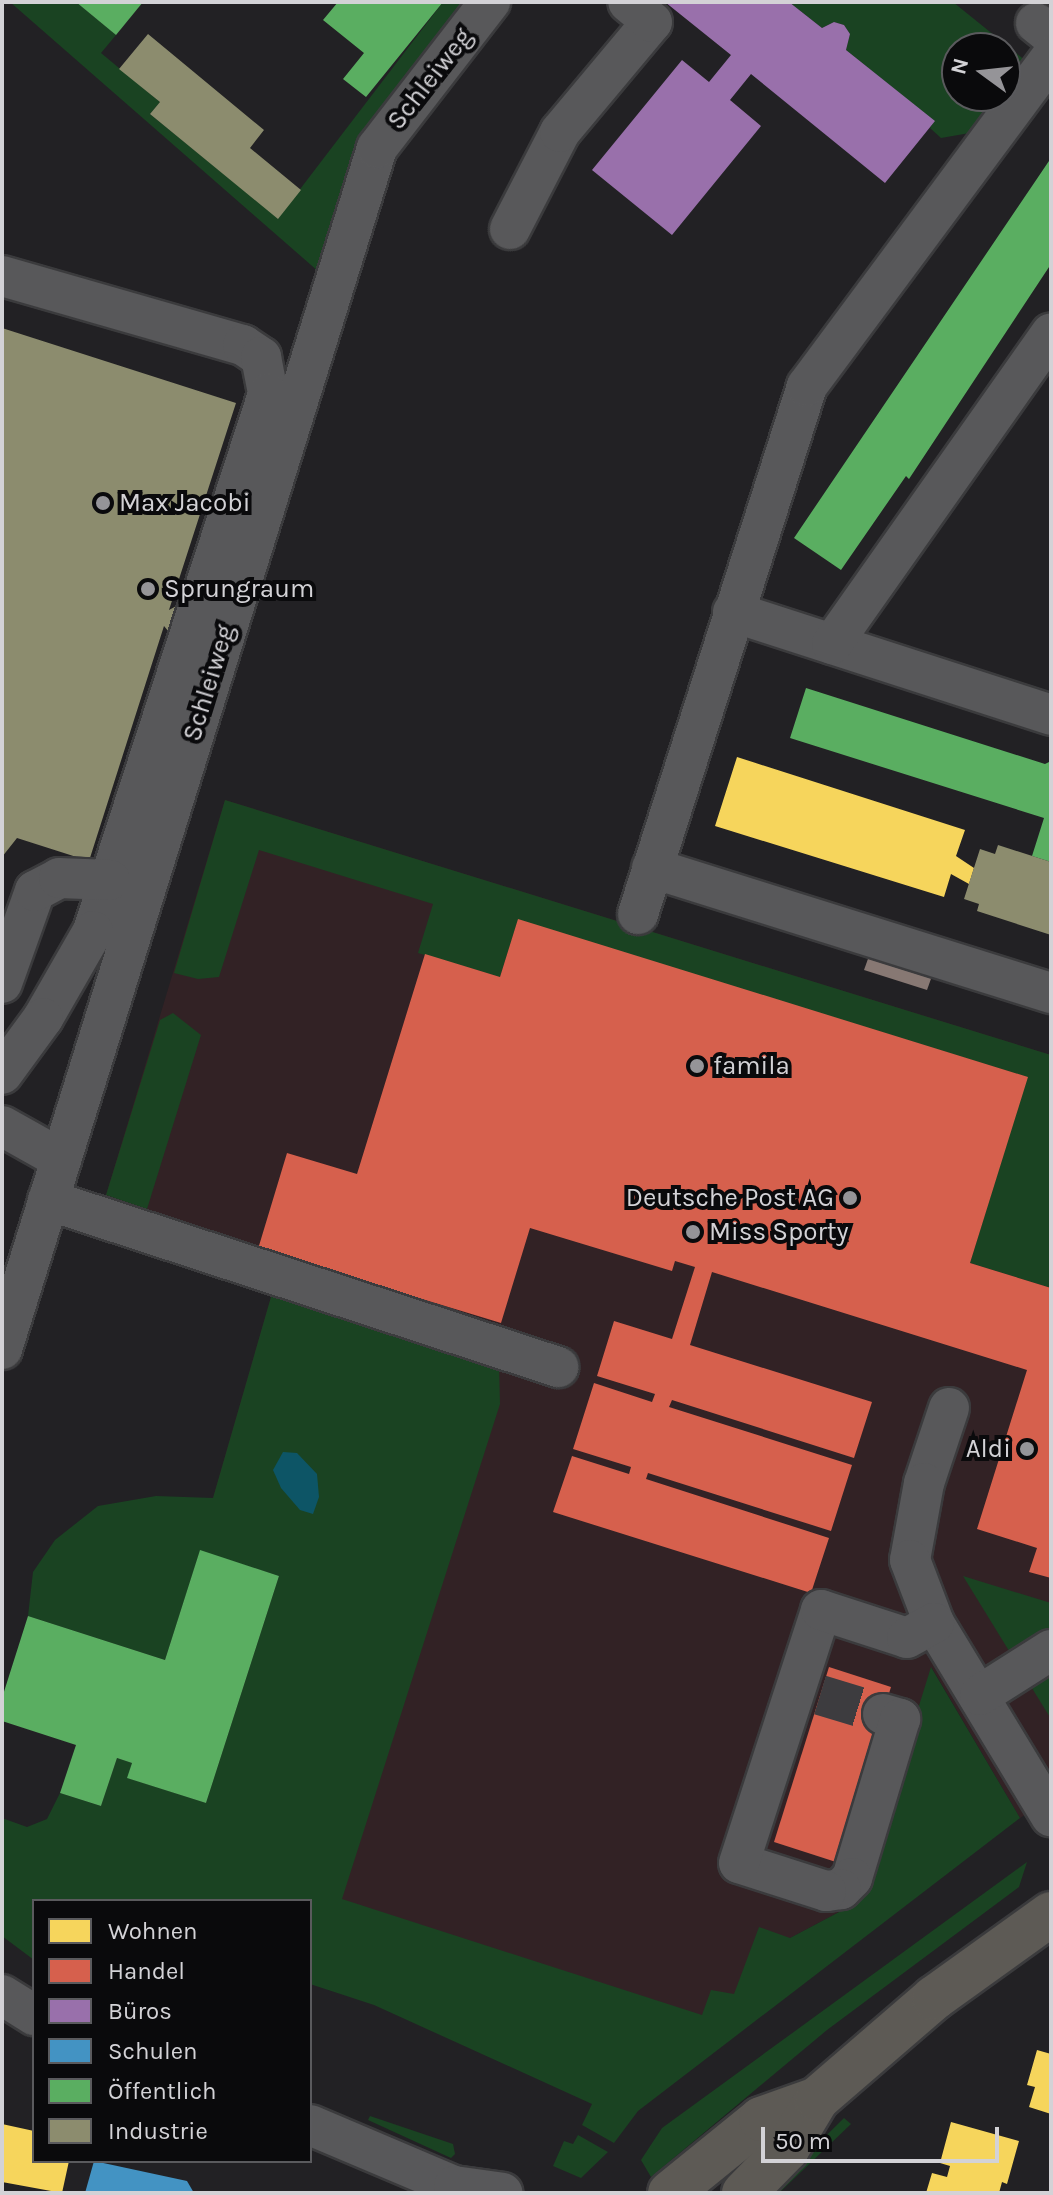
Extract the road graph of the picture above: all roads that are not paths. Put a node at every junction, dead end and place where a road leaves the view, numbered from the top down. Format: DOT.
graph roads {
  1 [pos="490,2"];
  2 [pos="628,2"];
  3 [pos="1046,39"];
  4 [pos="510,229"];
  5 [pos="2,276"];
  6 [pos="1051,333"];
  7 [pos="733,612"];
  8 [pos="832,644"];
  9 [pos="1051,715"];
  10 [pos="652,868"];
  11 [pos="110,880"];
  12 [pos="638,914"];
  13 [pos="2,983"];
  14 [pos="1051,993"];
  15 [pos="5,1062"];
  16 [pos="2,1126"];
  17 [pos="61,1159"];
  18 [pos="48,1200"];
  19 [pos="2,1349"];
  20 [pos="558,1367"];
  21 [pos="949,1408"];
  22 [pos="934,1623"];
  23 [pos="1051,1650"];
  24 [pos="980,1695"];
  25 [pos="883,1714"];
  26 [pos="1051,1816"];
  27 [pos="1051,1914"];
  28 [pos="2,1995"];
  29 [pos="32,2014"];
  30 [pos="817,2099"];
  31 [pos="312,2126"];
  32 [pos="456,2189"];
  33 [pos="503,2193"];
  34 [pos="670,2193"];
  35 [pos="744,2193"];
  1 -- 17 [label="street, Schleiweg"];
  2 -- 4 [label="street"];
  3 -- 7 [label="street"];
  5 -- 11 [label="street"];
  6 -- 8 [label="street"];
  7 -- 8 [label="street"];
  7 -- 10 [label="street"];
  8 -- 9 [label="street"];
  10 -- 12 [label="street"];
  10 -- 14 [label="street"];
  11 -- 13 [label="street"];
  11 -- 15 [label="street"];
  16 -- 17 [label="street"];
  17 -- 18 [label="street, Schleiweg"];
  18 -- 19 [label="street, Schleiweg"];
  18 -- 20 [label="street"];
  21 -- 22 [label="street"];
  22 -- 24 [label="street"];
  22 -- 25 [label="street"];
  23 -- 24 [label="street"];
  24 -- 26 [label="street"];
  27 -- 30 [label="main road"];
  28 -- 29 [label="street"];
  30 -- 34 [label="main road"];
  30 -- 35 [label="main road"];
  31 -- 32 [label="street"];
  32 -- 33 [label="street"];
}
